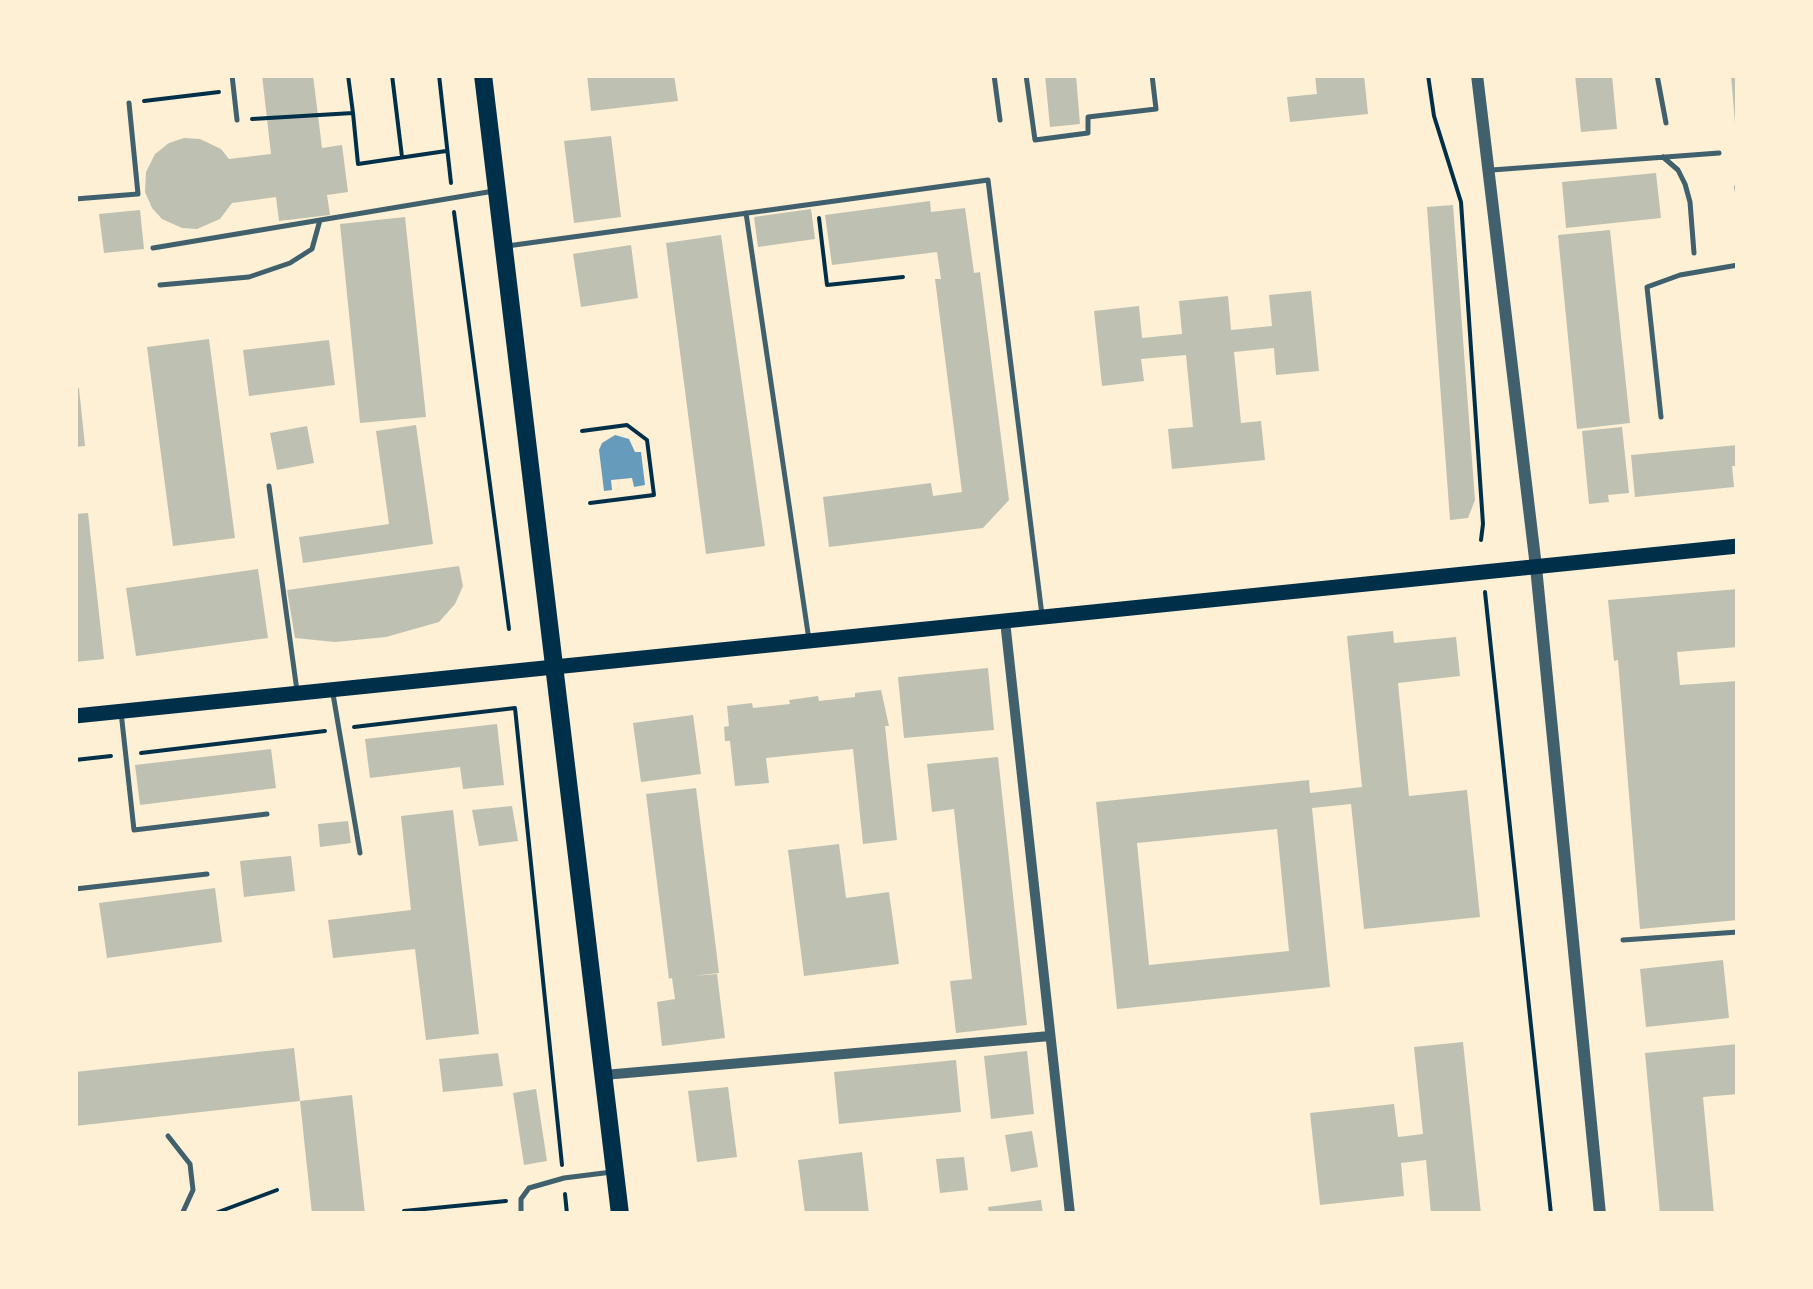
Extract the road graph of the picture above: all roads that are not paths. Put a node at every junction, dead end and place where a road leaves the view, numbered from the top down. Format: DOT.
graph roads {
  1 [pos="232,75"];
  2 [pos="483,75"];
  3 [pos="994,75"];
  4 [pos="1026,75"];
  5 [pos="1152,75"];
  6 [pos="1478,75"];
  7 [pos="1657,75"];
  8 [pos="130,103"];
  9 [pos="237,120"];
  10 [pos="1000,120"];
  11 [pos="1666,123"];
  12 [pos="1719,153"];
  13 [pos="1663,158"];
  14 [pos="1489,171"];
  15 [pos="1737,187"];
  16 [pos="497,190"];
  17 [pos="75,199"];
  18 [pos="1738,199"];
  19 [pos="746,213"];
  20 [pos="320,220"];
  21 [pos="504,246"];
  22 [pos="153,248"];
  23 [pos="1694,254"];
  24 [pos="1738,264"];
  25 [pos="160,285"];
  26 [pos="1661,417"];
  27 [pos="269,486"];
  28 [pos="1738,546"];
  29 [pos="1536,566"];
  30 [pos="1042,618"];
  31 [pos="1004,621"];
  32 [pos="809,641"];
  33 [pos="554,668"];
  34 [pos="333,691"];
  35 [pos="297,694"];
  36 [pos="121,712"];
  37 [pos="75,716"];
  38 [pos="267,814"];
  39 [pos="360,853"];
  40 [pos="208,874"];
  41 [pos="75,890"];
  42 [pos="1738,932"];
  43 [pos="1622,940"];
  44 [pos="1050,1036"];
  45 [pos="604,1075"];
  46 [pos="168,1136"];
  47 [pos="615,1171"];
  48 [pos="182,1214"];
  49 [pos="521,1214"];
  50 [pos="620,1214"];
  51 [pos="1070,1214"];
  52 [pos="1600,1214"];
  1 -- 9 [label="lane"];
  2 -- 16 [label="main road"];
  3 -- 10 [label="lane"];
  4 -- 5 [label="lane"];
  6 -- 14 [label="street"];
  7 -- 11 [label="lane"];
  8 -- 17 [label="lane"];
  12 -- 13 [label="lane"];
  13 -- 14 [label="lane"];
  13 -- 23 [label="lane"];
  14 -- 29 [label="street"];
  15 -- 18 [label="lane"];
  16 -- 20 [label="lane"];
  16 -- 21 [label="main road"];
  19 -- 21 [label="lane"];
  19 -- 30 [label="lane"];
  19 -- 32 [label="lane"];
  20 -- 22 [label="lane"];
  20 -- 25 [label="lane"];
  21 -- 33 [label="main road"];
  24 -- 26 [label="lane"];
  27 -- 35 [label="lane"];
  28 -- 29 [label="main road"];
  29 -- 30 [label="main road"];
  29 -- 52 [label="street"];
  30 -- 31 [label="main road"];
  31 -- 32 [label="main road"];
  31 -- 44 [label="street"];
  32 -- 33 [label="main road"];
  33 -- 34 [label="main road"];
  33 -- 45 [label="main road"];
  34 -- 35 [label="main road"];
  34 -- 39 [label="lane"];
  35 -- 36 [label="main road"];
  36 -- 37 [label="main road"];
  36 -- 38 [label="lane"];
  40 -- 41 [label="lane"];
  42 -- 43 [label="lane"];
  44 -- 45 [label="street"];
  44 -- 51 [label="street"];
  45 -- 47 [label="main road"];
  46 -- 48 [label="lane"];
  47 -- 49 [label="lane"];
  47 -- 50 [label="main road"];
}
